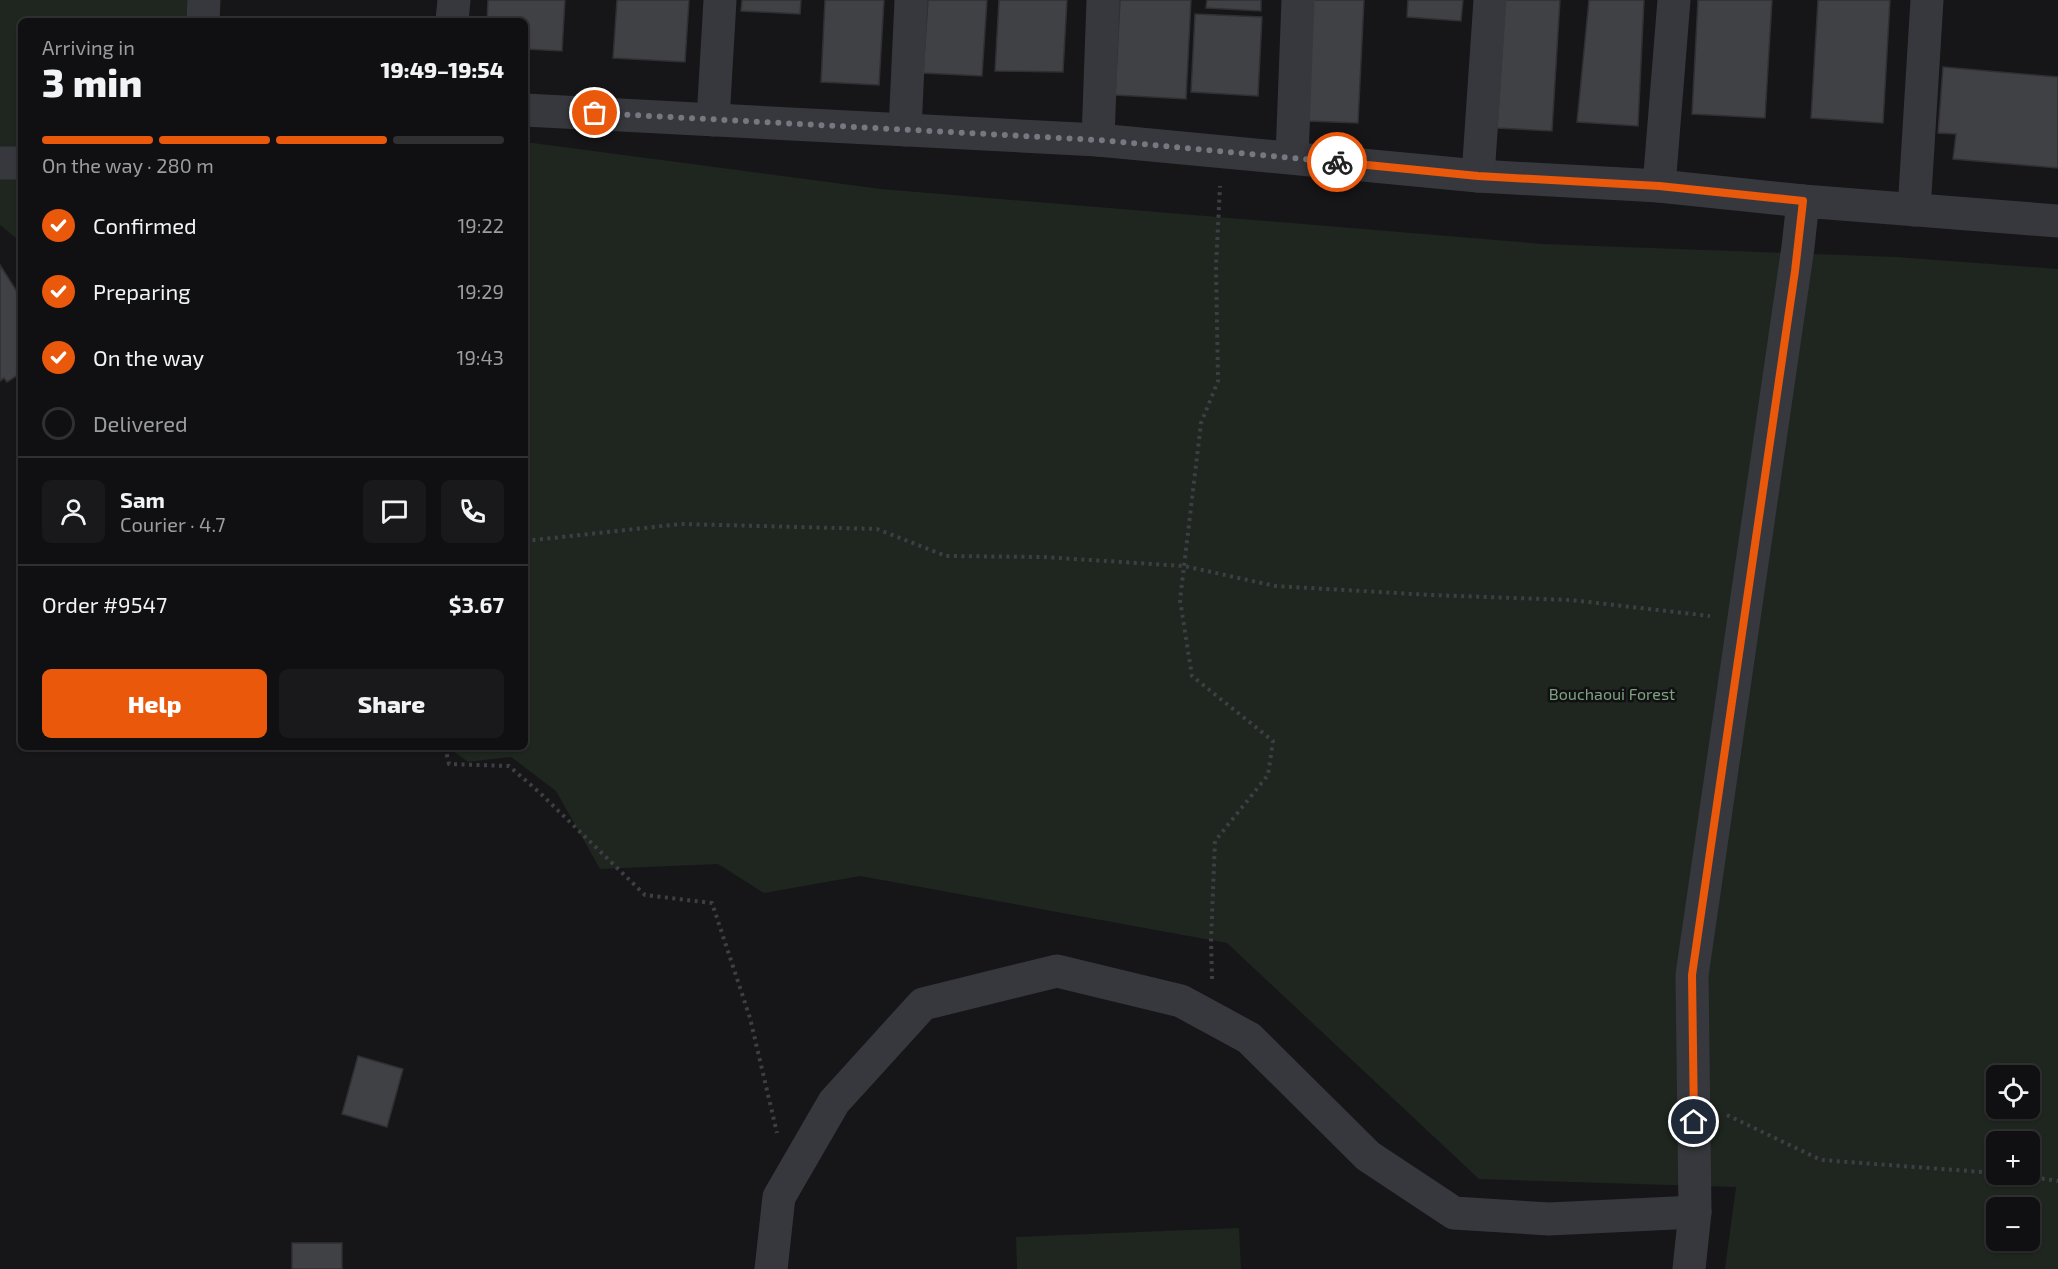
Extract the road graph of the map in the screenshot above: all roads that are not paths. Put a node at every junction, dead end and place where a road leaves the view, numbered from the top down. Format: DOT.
graph roads {
  1 [pos="204,0"];
  2 [pos="454,0"];
  3 [pos="720,0"];
  4 [pos="911,0"];
  5 [pos="1103,0"];
  6 [pos="1298,0"];
  7 [pos="1490,0"];
  8 [pos="1674,0"];
  9 [pos="1927,0"];
  10 [pos="203,18"];
  11 [pos="452,18"];
  12 [pos="528,110"];
  13 [pos="713,120"];
  14 [pos="905,130"];
  15 [pos="1098,140"];
  16 [pos="1292,157"];
  17 [pos="0,163"];
  18 [pos="18,163"];
  19 [pos="1478,176"];
  20 [pos="1659,186"];
  21 [pos="1803,201"];
  22 [pos="1914,210"];
  23 [pos="2058,221"];
  24 [pos="1695,1212"];
  25 [pos="771,1269"];
  26 [pos="1689,1269"];
  1 -- 10 [label="street"];
  2 -- 11 [label="street"];
  3 -- 13 [label="street"];
  4 -- 14 [label="street"];
  5 -- 15 [label="street"];
  6 -- 16 [label="street"];
  7 -- 19 [label="street"];
  8 -- 20 [label="street"];
  9 -- 22 [label="street"];
  12 -- 13 [label="street"];
  13 -- 14 [label="street"];
  14 -- 15 [label="street"];
  15 -- 16 [label="street"];
  16 -- 19 [label="street"];
  17 -- 18 [label="street"];
  19 -- 20 [label="street"];
  20 -- 21 [label="street"];
  21 -- 22 [label="street"];
  21 -- 24 [label="street"];
  22 -- 23 [label="street"];
  24 -- 25 [label="street"];
  24 -- 26 [label="street"];
}
